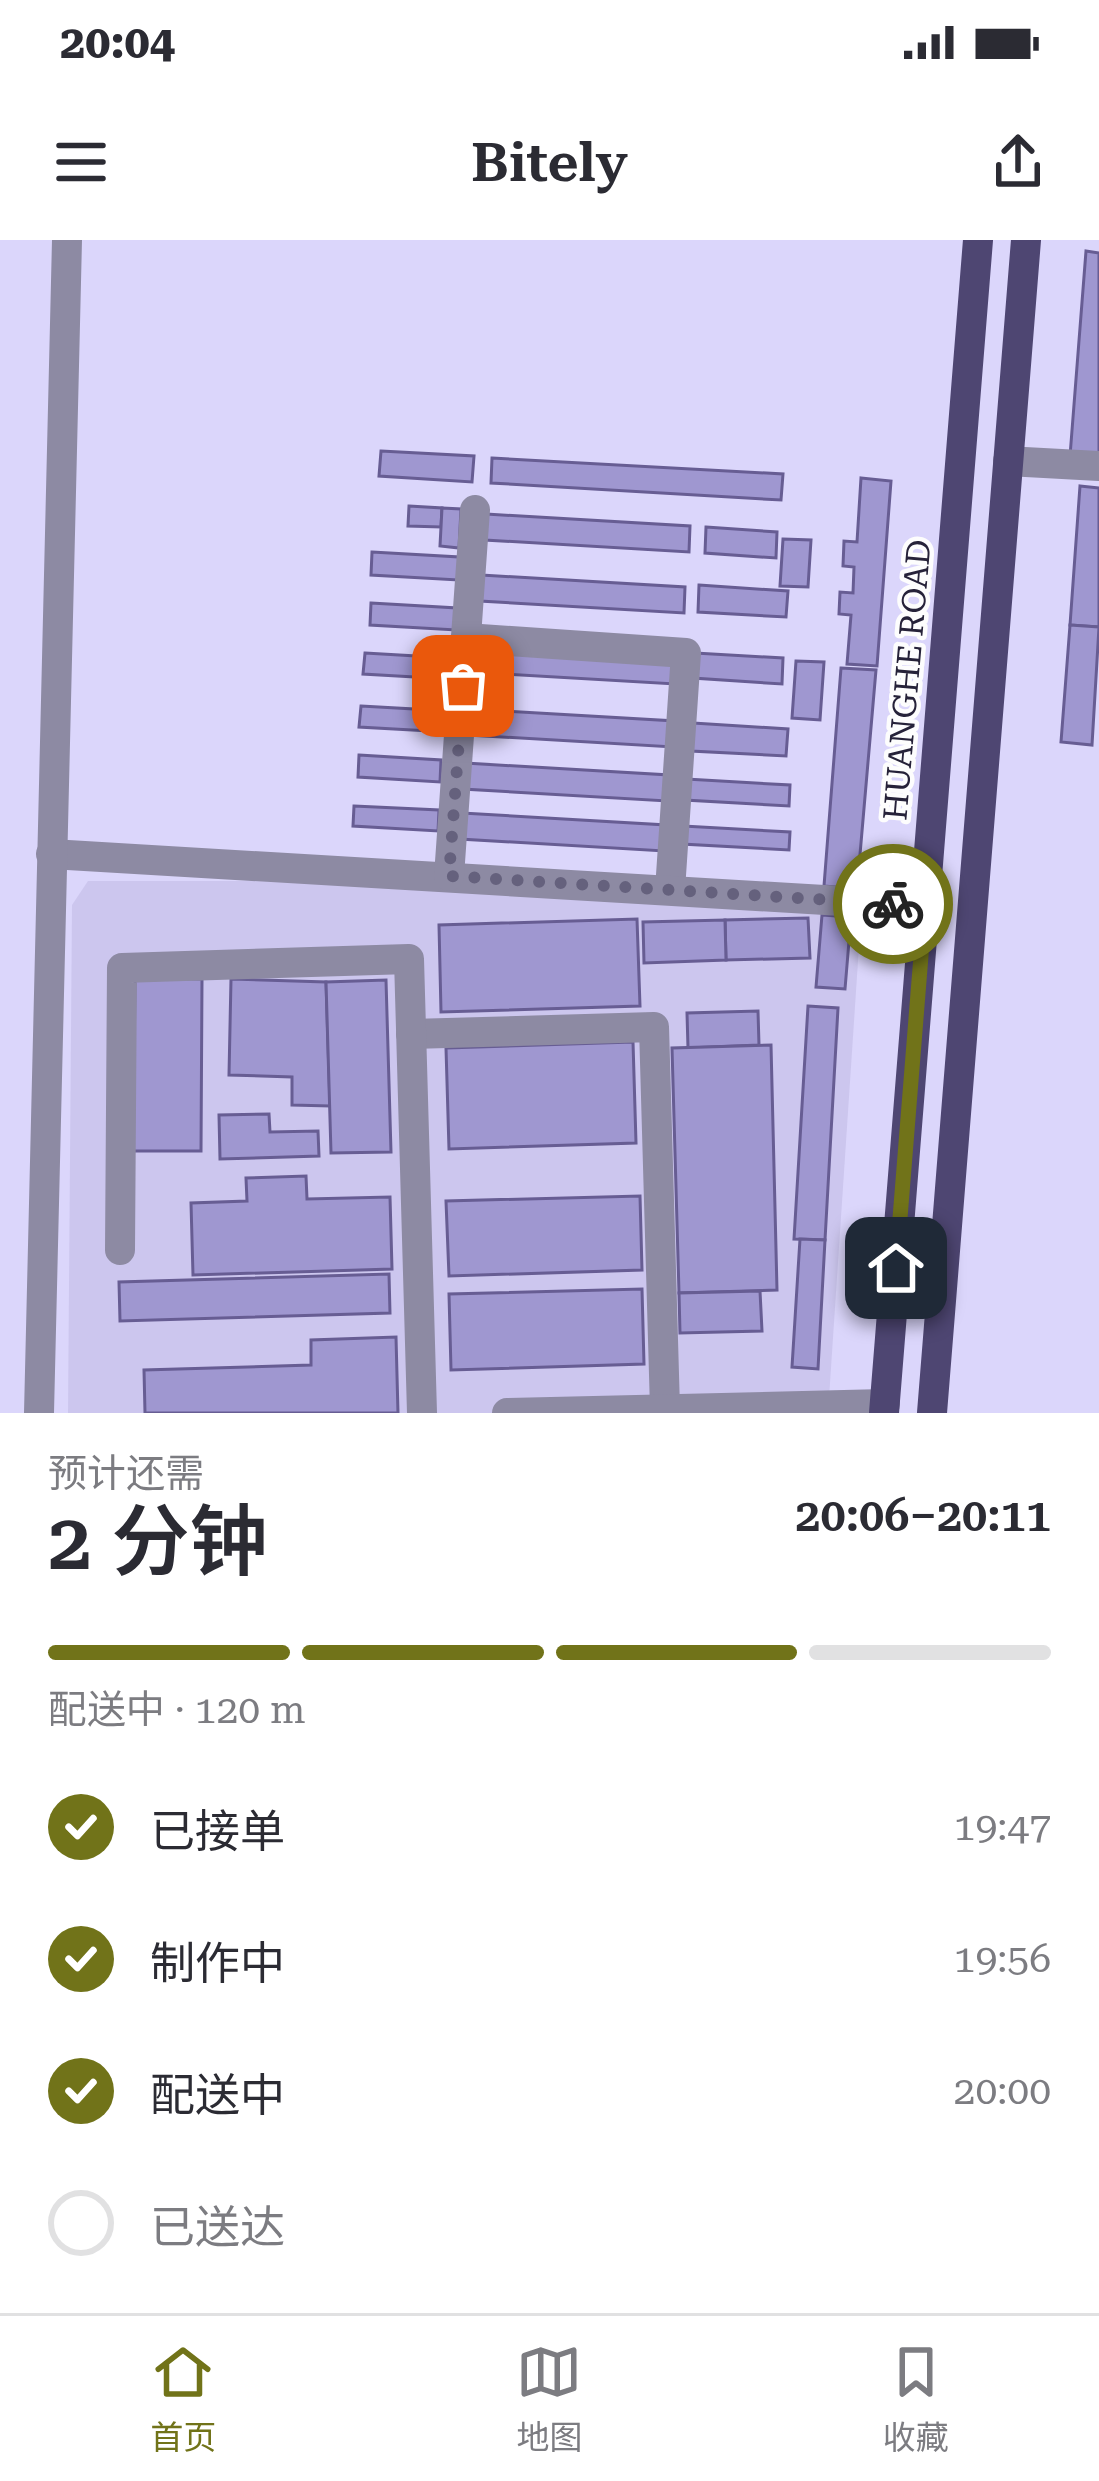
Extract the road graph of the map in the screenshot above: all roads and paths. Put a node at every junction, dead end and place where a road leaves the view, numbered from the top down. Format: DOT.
graph roads {
  1 [pos="67,240"];
  2 [pos="978,240"];
  3 [pos="1025,240"];
  4 [pos="1008,461"];
  5 [pos="1099,466"];
  6 [pos="475,510"];
  7 [pos="466,638"];
  8 [pos="51,854"];
  9 [pos="449,876"];
  10 [pos="670,890"];
  11 [pos="925,906"];
  12 [pos="411,1034"];
  13 [pos="120,1250"];
  14 [pos="885,1408"];
  15 [pos="664,1409"];
  16 [pos="39,1413"];
  17 [pos="422,1413"];
  18 [pos="507,1413"];
  19 [pos="932,1413"];
  1 -- 8 [label="street"];
  2 -- 11 [label="main road, HUANGHE ROAD"];
  3 -- 4 [label="main road"];
  4 -- 5 [label="street"];
  4 -- 19 [label="main road"];
  6 -- 7 [label="street"];
  7 -- 9 [label="street"];
  7 -- 10 [label="street"];
  8 -- 9 [label="street"];
  8 -- 16 [label="street"];
  9 -- 10 [label="street"];
  10 -- 11 [label="street"];
  11 -- 14 [label="main road, HUANGHE ROAD"];
  12 -- 13 [label="street"];
  12 -- 15 [label="street"];
  12 -- 17 [label="street"];
  14 -- 15 [label="street"];
  15 -- 18 [label="street"];
}
